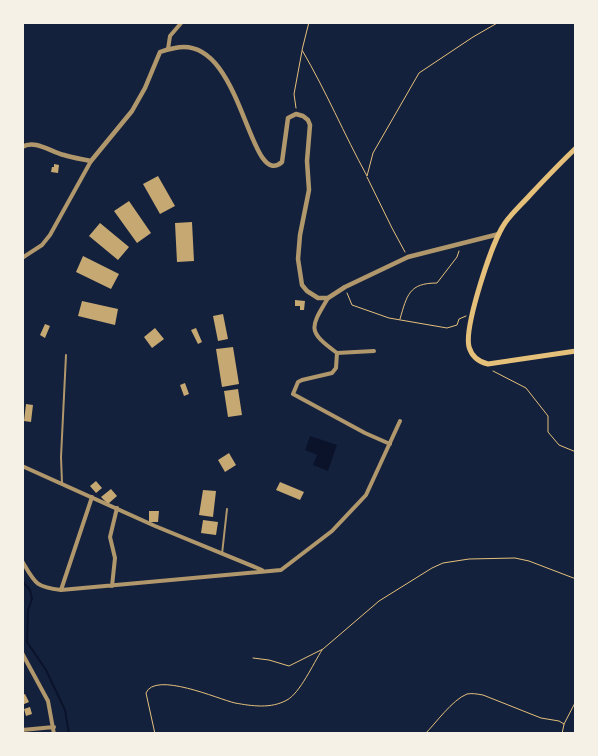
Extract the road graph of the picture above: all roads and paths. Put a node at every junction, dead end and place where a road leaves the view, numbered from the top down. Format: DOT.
graph roads {
  1 [pos="182,22"];
  2 [pos="310,22"];
  3 [pos="499,22"];
  4 [pos="494,24"];
  5 [pos="168,49"];
  6 [pos="302,50"];
  7 [pos="296,114"];
  8 [pos="22,147"];
  9 [pos="576,148"];
  10 [pos="91,161"];
  11 [pos="366,176"];
  12 [pos="499,234"];
  13 [pos="461,243"];
  14 [pos="408,256"];
  15 [pos="22,258"];
  16 [pos="345,288"];
  17 [pos="328,298"];
  18 [pos="472,317"];
  19 [pos="400,320"];
  20 [pos="576,350"];
  21 [pos="374,351"];
  22 [pos="337,354"];
  23 [pos="66,355"];
  24 [pos="493,364"];
  25 [pos="400,421"];
  26 [pos="390,444"];
  27 [pos="576,452"];
  28 [pos="22,466"];
  29 [pos="62,483"];
  30 [pos="92,497"];
  31 [pos="117,508"];
  32 [pos="227,509"];
  33 [pos="222,555"];
  34 [pos="22,561"];
  35 [pos="264,571"];
  36 [pos="576,579"];
  37 [pos="112,586"];
  38 [pos="61,590"];
  39 [pos="323,649"];
  40 [pos="22,653"];
  41 [pos="253,658"];
  42 [pos="576,701"];
  43 [pos="564,724"];
  44 [pos="54,727"];
  45 [pos="22,730"];
  46 [pos="54,734"];
  47 [pos="155,734"];
  48 [pos="425,734"];
  49 [pos="562,734"];
  1 -- 5 [label="street"];
  2 -- 6 [label="path"];
  3 -- 4 [label="path"];
  4 -- 11 [label="path"];
  5 -- 7 [label="street"];
  5 -- 10 [label="street"];
  6 -- 7 [label="path"];
  6 -- 11 [label="path"];
  7 -- 17 [label="street"];
  8 -- 10 [label="street"];
  9 -- 12 [label="main road"];
  10 -- 15 [label="street"];
  11 -- 14 [label="path"];
  12 -- 13 [label="street"];
  12 -- 18 [label="main road"];
  13 -- 14 [label="street"];
  13 -- 19 [label="path"];
  14 -- 16 [label="street"];
  16 -- 17 [label="street"];
  16 -- 19 [label="path"];
  17 -- 22 [label="street"];
  18 -- 19 [label="path"];
  18 -- 24 [label="main road"];
  20 -- 24 [label="main road"];
  21 -- 22 [label="street"];
  22 -- 26 [label="street"];
  23 -- 29 [label="lane"];
  24 -- 27 [label="path"];
  25 -- 26 [label="street"];
  26 -- 35 [label="street"];
  28 -- 29 [label="street"];
  29 -- 30 [label="street"];
  30 -- 31 [label="street"];
  30 -- 38 [label="street"];
  31 -- 33 [label="street"];
  31 -- 37 [label="street"];
  32 -- 33 [label="lane"];
  33 -- 35 [label="street"];
  34 -- 38 [label="street"];
  35 -- 37 [label="street"];
  36 -- 39 [label="path"];
  37 -- 38 [label="street"];
  39 -- 41 [label="path"];
  39 -- 47 [label="path"];
  40 -- 44 [label="street"];
  42 -- 43 [label="path"];
  43 -- 48 [label="path"];
  43 -- 49 [label="path"];
  44 -- 45 [label="street"];
  44 -- 46 [label="street"];
}
